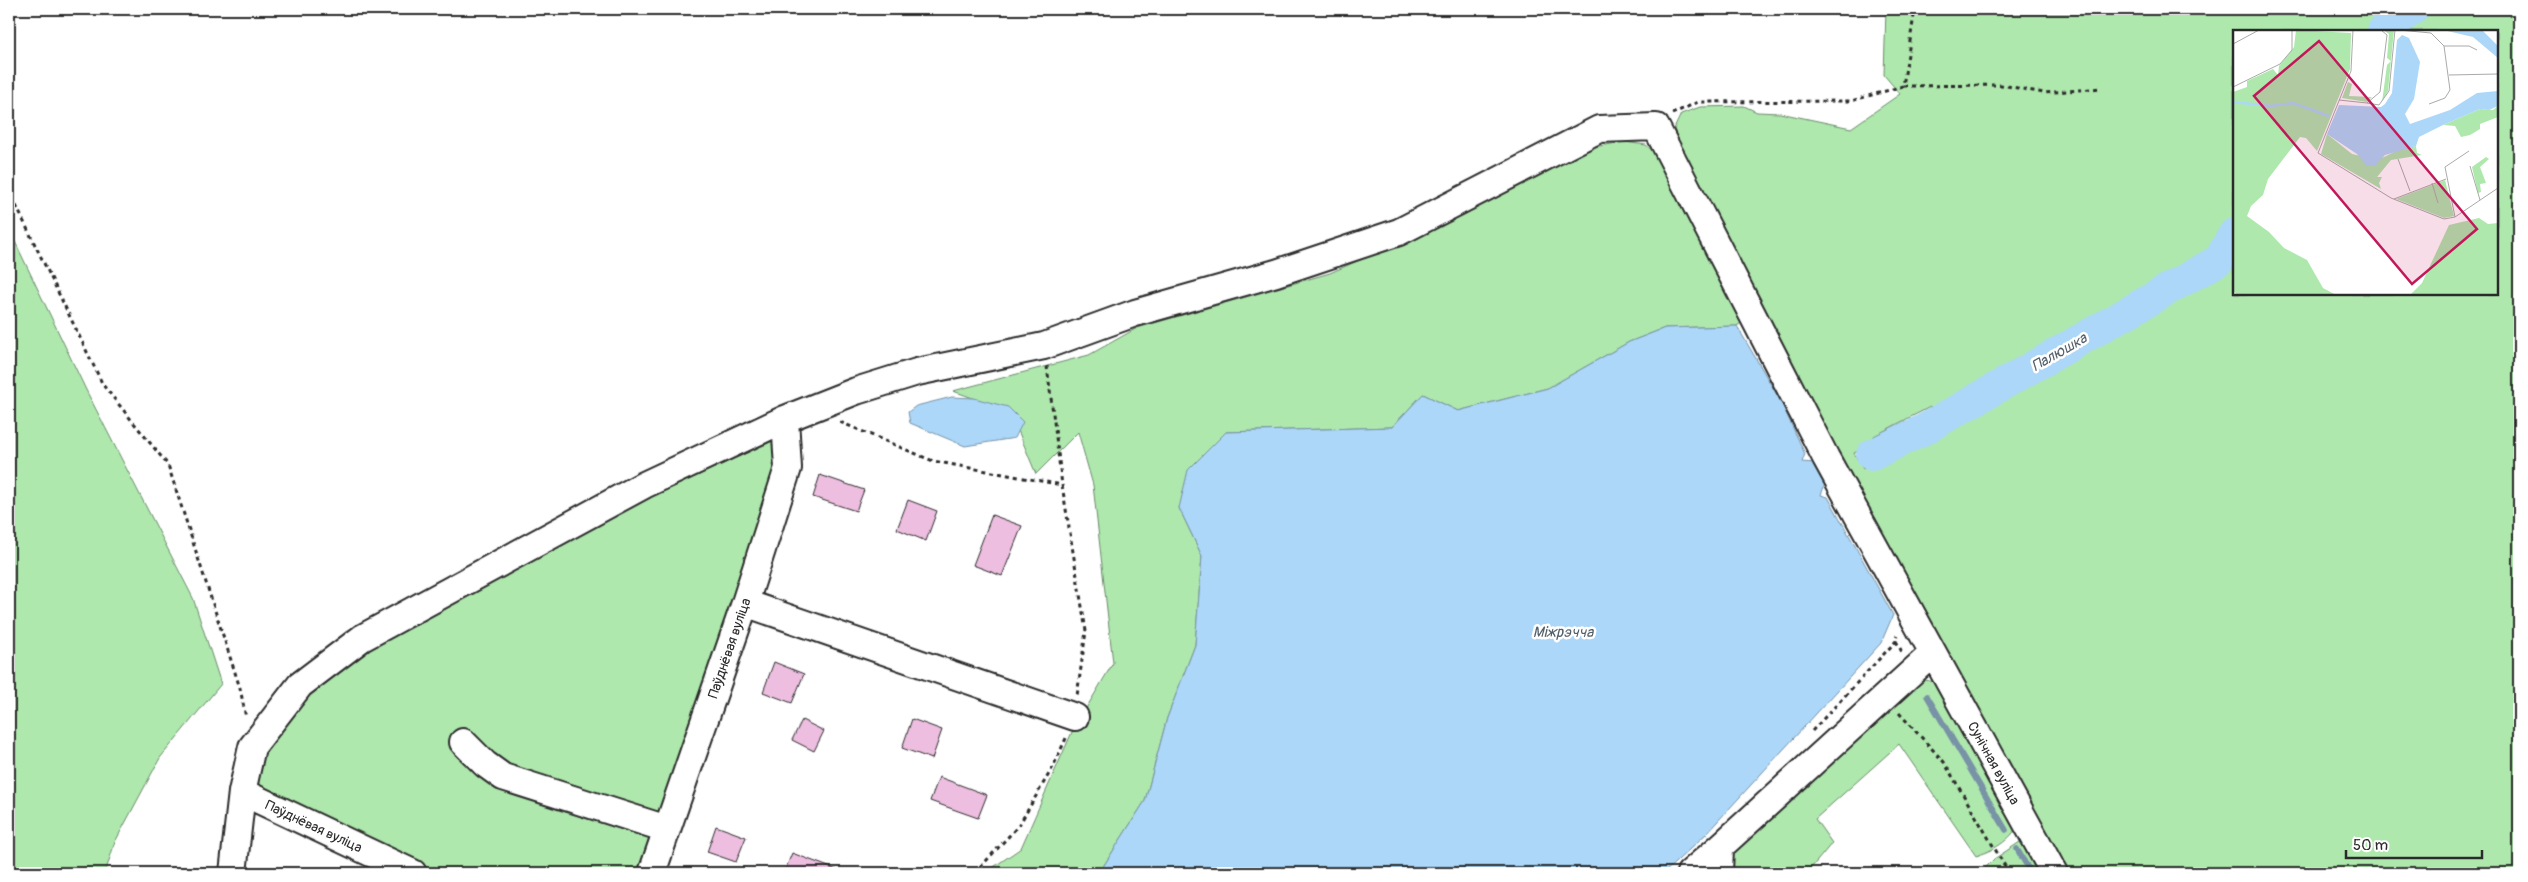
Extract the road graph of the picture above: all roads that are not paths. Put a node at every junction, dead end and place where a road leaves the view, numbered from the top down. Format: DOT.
graph roads {
  1 [pos="785,419"];
  2 [pos="745,603"];
  3 [pos="1933,653"];
  4 [pos="1074,717"];
  5 [pos="463,742"];
  6 [pos="242,792"];
  7 [pos="667,829"];
  8 [pos="1720,847"];
  9 [pos="232,873"];
  10 [pos="413,873"];
  11 [pos="652,873"];
  12 [pos="1690,873"];
  13 [pos="1719,873"];
  14 [pos="2054,873"];
  1 -- 2 [label="street, Паўднёвая вуліца"];
  1 -- 3 [label="street, Сунічная вуліца"];
  1 -- 6 [label="street"];
  2 -- 4 [label="street"];
  2 -- 7 [label="street, Паўднёвая вуліца"];
  3 -- 8 [label="street"];
  3 -- 14 [label="street, Сунічная вуліца"];
  5 -- 7 [label="street"];
  6 -- 9 [label="street"];
  6 -- 10 [label="street, Паўднёвая вуліца"];
  7 -- 11 [label="street, Паўднёвая вуліца"];
  8 -- 12 [label="street"];
  8 -- 13 [label="street"];
}
